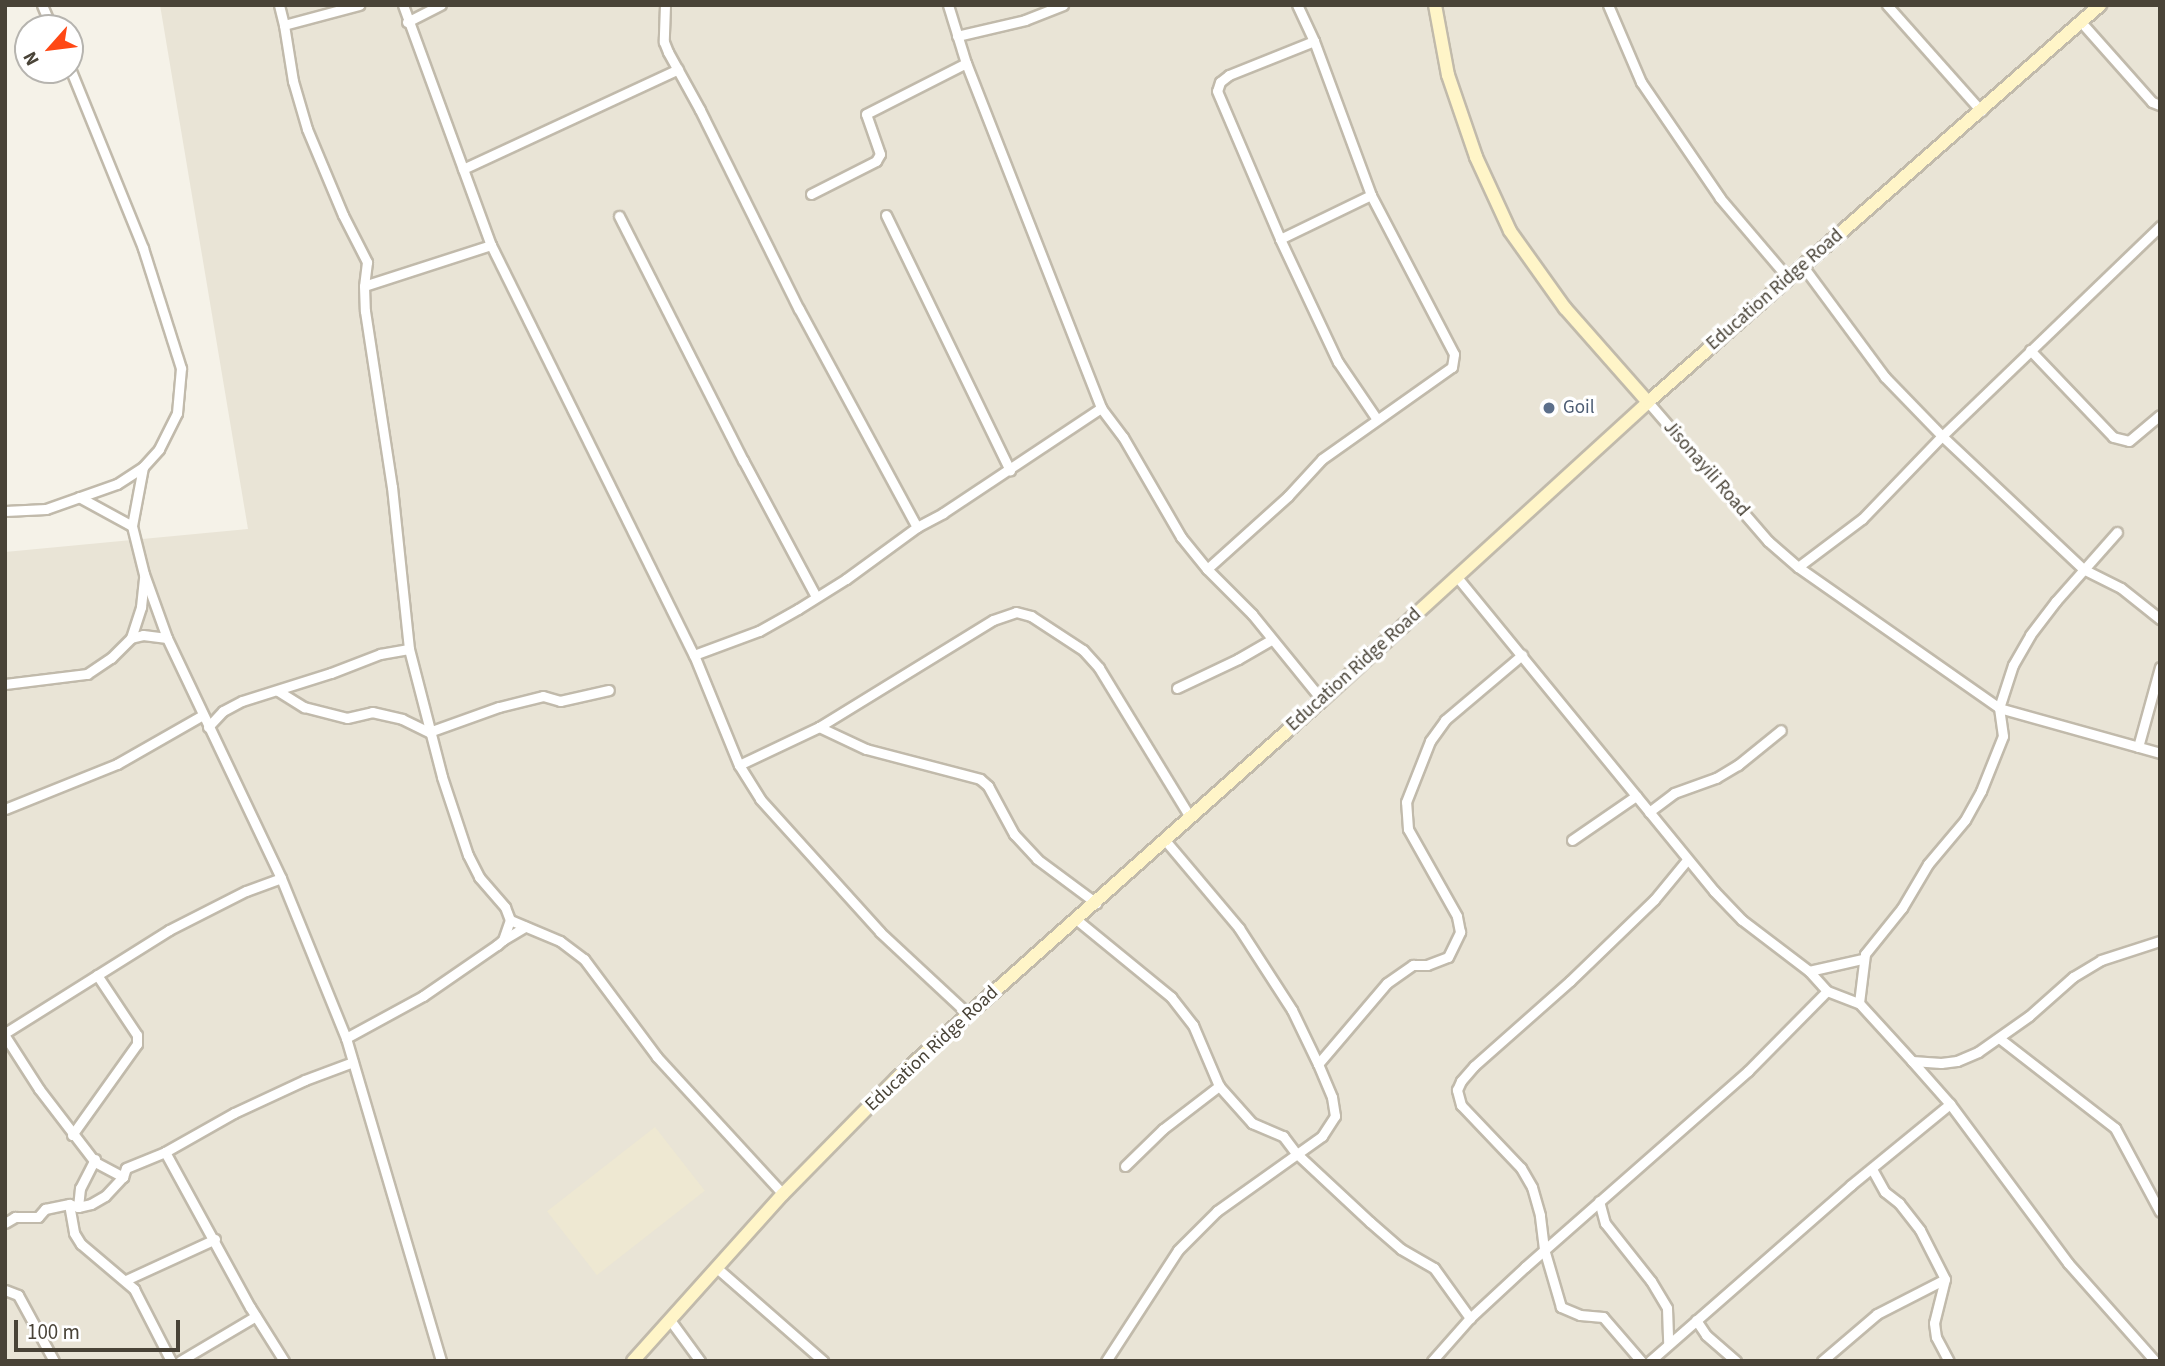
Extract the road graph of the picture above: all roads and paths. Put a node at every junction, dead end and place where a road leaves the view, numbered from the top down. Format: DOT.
graph roads {
  1 [pos="279,5"];
  2 [pos="359,5"];
  3 [pos="402,5"];
  4 [pos="440,5"];
  5 [pos="665,5"];
  6 [pos="948,5"];
  7 [pos="1063,5"];
  8 [pos="1297,5"];
  9 [pos="1435,5"];
  10 [pos="1608,5"];
  11 [pos="1886,5"];
  12 [pos="2100,5"];
  13 [pos="407,22"];
  14 [pos="2081,22"];
  15 [pos="284,25"];
  16 [pos="957,36"];
  17 [pos="1314,41"];
  18 [pos="966,63"];
  19 [pos="678,69"];
  20 [pos="76,84"];
  21 [pos="2160,104"];
  22 [pos="1980,111"];
  23 [pos="463,169"];
  24 [pos="811,194"];
  25 [pos="1371,195"];
  26 [pos="886,215"];
  27 [pos="619,216"];
  28 [pos="2160,226"];
  29 [pos="1280,239"];
  30 [pos="491,245"];
  31 [pos="1802,265"];
  32 [pos="1788,278"];
  33 [pos="364,286"];
  34 [pos="2030,350"];
  35 [pos="1648,402"];
  36 [pos="1101,408"];
  37 [pos="2160,415"];
  38 [pos="1376,418"];
  39 [pos="1942,436"];
  40 [pos="143,467"];
  41 [pos="1010,470"];
  42 [pos="79,497"];
  43 [pos="5,510"];
  44 [pos="132,526"];
  45 [pos="917,527"];
  46 [pos="2117,531"];
  47 [pos="1798,567"];
  48 [pos="1207,569"];
  49 [pos="2083,569"];
  50 [pos="144,574"];
  51 [pos="1457,578"];
  52 [pos="817,597"];
  53 [pos="2160,619"];
  54 [pos="131,638"];
  55 [pos="167,638"];
  56 [pos="1272,639"];
  57 [pos="409,649"];
  58 [pos="694,655"];
  59 [pos="1522,655"];
  60 [pos="2160,667"];
  61 [pos="5,684"];
  62 [pos="1177,688"];
  63 [pos="609,690"];
  64 [pos="278,691"];
  65 [pos="1322,700"];
  66 [pos="1999,708"];
  67 [pos="202,715"];
  68 [pos="208,727"];
  69 [pos="819,727"];
  70 [pos="1781,730"];
  71 [pos="429,732"];
  72 [pos="2138,747"];
  73 [pos="2160,753"];
  74 [pos="739,765"];
  75 [pos="1636,796"];
  76 [pos="5,809"];
  77 [pos="1649,812"];
  78 [pos="1190,817"];
  79 [pos="1165,840"];
  80 [pos="1572,840"];
  81 [pos="1687,860"];
  82 [pos="281,878"];
  83 [pos="1096,903"];
  84 [pos="510,920"];
  85 [pos="1077,920"];
  86 [pos="525,927"];
  87 [pos="503,940"];
  88 [pos="2160,941"];
  89 [pos="1862,960"];
  90 [pos="1809,971"];
  91 [pos="97,975"];
  92 [pos="1827,991"];
  93 [pos="1859,1003"];
  94 [pos="968,1014"];
  95 [pos="5,1035"];
  96 [pos="346,1038"];
  97 [pos="1999,1038"];
  98 [pos="1912,1061"];
  99 [pos="353,1062"];
  100 [pos="1318,1064"];
  101 [pos="1219,1086"];
  102 [pos="1950,1104"];
  103 [pos="72,1135"];
  104 [pos="165,1152"];
  105 [pos="1296,1153"];
  106 [pos="95,1159"];
  107 [pos="1125,1166"];
  108 [pos="1872,1170"];
  109 [pos="123,1177"];
  110 [pos="783,1194"];
  111 [pos="1599,1201"];
  112 [pos="74,1206"];
  113 [pos="2160,1212"];
  114 [pos="10,1216"];
  115 [pos="5,1223"];
  116 [pos="215,1239"];
  117 [pos="1544,1249"];
  118 [pos="718,1269"];
  119 [pos="1945,1279"];
  120 [pos="126,1280"];
  121 [pos="5,1290"];
  122 [pos="256,1316"];
  123 [pos="1470,1318"];
  124 [pos="670,1320"];
  125 [pos="1696,1320"];
  126 [pos="1668,1344"];
  127 [pos="54,1361"];
  128 [pos="171,1361"];
  129 [pos="180,1361"];
  130 [pos="284,1361"];
  131 [pos="441,1361"];
  132 [pos="633,1361"];
  133 [pos="699,1361"];
  134 [pos="823,1361"];
  135 [pos="1106,1361"];
  136 [pos="1432,1361"];
  137 [pos="1641,1361"];
  138 [pos="1650,1361"];
  139 [pos="1735,1361"];
  140 [pos="1822,1361"];
  141 [pos="1949,1361"];
  142 [pos="2155,1361"];
  1 -- 15 [label="street"];
  2 -- 15 [label="street"];
  3 -- 13 [label="street"];
  4 -- 13 [label="street"];
  5 -- 19 [label="street"];
  6 -- 16 [label="street"];
  7 -- 16 [label="street"];
  8 -- 17 [label="street"];
  9 -- 35 [label="main road, Jisonayili Road"];
  10 -- 32 [label="street"];
  11 -- 22 [label="street"];
  12 -- 14 [label="main road, Education Ridge Road"];
  13 -- 23 [label="street"];
  14 -- 21 [label="street"];
  14 -- 22 [label="main road, Education Ridge Road"];
  15 -- 33 [label="street"];
  16 -- 18 [label="street"];
  17 -- 25 [label="street"];
  17 -- 29 [label="street"];
  18 -- 24 [label="street"];
  18 -- 36 [label="street"];
  19 -- 23 [label="street"];
  19 -- 45 [label="street"];
  20 -- 40 [label="street"];
  22 -- 31 [label="main road, Education Ridge Road"];
  23 -- 30 [label="street"];
  25 -- 29 [label="street"];
  25 -- 38 [label="street"];
  26 -- 41 [label="street"];
  27 -- 52 [label="street"];
  28 -- 34 [label="street"];
  29 -- 38 [label="street"];
  30 -- 33 [label="street"];
  30 -- 58 [label="street"];
  31 -- 32 [label="main road, Education Ridge Road"];
  31 -- 39 [label="street"];
  32 -- 35 [label="main road, Education Ridge Road"];
  33 -- 57 [label="street"];
  34 -- 37 [label="street"];
  34 -- 39 [label="street"];
  35 -- 47 [label="street, Jisonayili Road"];
  35 -- 51 [label="main road, Education Ridge Road"];
  36 -- 41 [label="street"];
  36 -- 48 [label="street"];
  38 -- 48 [label="street"];
  39 -- 47 [label="street"];
  39 -- 49 [label="street"];
  40 -- 42 [label="street"];
  40 -- 44 [label="street"];
  41 -- 45 [label="street"];
  42 -- 43 [label="street"];
  42 -- 44 [label="street"];
  44 -- 50 [label="street"];
  45 -- 52 [label="street"];
  46 -- 49 [label="street"];
  47 -- 66 [label="street, Jisonayili Road"];
  48 -- 56 [label="street"];
  49 -- 53 [label="street"];
  49 -- 66 [label="street"];
  50 -- 54 [label="street"];
  50 -- 55 [label="street"];
  51 -- 59 [label="street"];
  51 -- 65 [label="main road, Education Ridge Road"];
  52 -- 58 [label="street"];
  54 -- 55 [label="street"];
  54 -- 61 [label="street"];
  55 -- 67 [label="street"];
  56 -- 62 [label="street"];
  56 -- 65 [label="street"];
  57 -- 64 [label="street"];
  57 -- 71 [label="street"];
  58 -- 74 [label="street"];
  59 -- 75 [label="street"];
  59 -- 100 [label="street"];
  60 -- 72 [label="street"];
  63 -- 71 [label="street"];
  64 -- 68 [label="street"];
  64 -- 71 [label="street"];
  65 -- 78 [label="main road, Education Ridge Road"];
  66 -- 72 [label="street, Jisonayili Road"];
  66 -- 89 [label="street"];
  67 -- 68 [label="street"];
  67 -- 76 [label="street"];
  68 -- 82 [label="street"];
  69 -- 74 [label="street"];
  69 -- 78 [label="street"];
  69 -- 83 [label="street"];
  70 -- 77 [label="street"];
  71 -- 84 [label="street"];
  72 -- 73 [label="street, Jisonayili Road"];
  74 -- 94 [label="street"];
  75 -- 77 [label="street"];
  75 -- 80 [label="street"];
  77 -- 81 [label="street"];
  78 -- 79 [label="main road, Education Ridge Road"];
  79 -- 83 [label="main road, Education Ridge Road"];
  79 -- 100 [label="street"];
  81 -- 90 [label="street"];
  81 -- 117 [label="street"];
  82 -- 91 [label="street"];
  82 -- 96 [label="street"];
  83 -- 85 [label="main road, Education Ridge Road"];
  84 -- 86 [label="street"];
  84 -- 87 [label="street"];
  85 -- 94 [label="main road, Education Ridge Road"];
  85 -- 101 [label="street"];
  86 -- 87 [label="street"];
  86 -- 110 [label="street"];
  87 -- 96 [label="street"];
  88 -- 97 [label="street"];
  89 -- 90 [label="street"];
  89 -- 93 [label="street"];
  90 -- 92 [label="street"];
  91 -- 95 [label="street"];
  91 -- 103 [label="street"];
  92 -- 93 [label="street"];
  92 -- 111 [label="street"];
  93 -- 98 [label="street"];
  94 -- 110 [label="main road, Education Ridge Road"];
  95 -- 103 [label="street"];
  96 -- 99 [label="street"];
  97 -- 98 [label="street"];
  97 -- 113 [label="street"];
  98 -- 102 [label="street"];
  99 -- 104 [label="street"];
  99 -- 131 [label="street"];
  100 -- 105 [label="street"];
  101 -- 105 [label="street"];
  101 -- 107 [label="street"];
  102 -- 108 [label="street"];
  102 -- 142 [label="street"];
  103 -- 106 [label="street"];
  104 -- 109 [label="street"];
  104 -- 116 [label="street"];
  105 -- 123 [label="street"];
  105 -- 135 [label="street"];
  106 -- 109 [label="street"];
  106 -- 112 [label="street"];
  108 -- 119 [label="street"];
  108 -- 125 [label="street"];
  109 -- 112 [label="street"];
  110 -- 118 [label="main road, Education Ridge Road"];
  111 -- 117 [label="street"];
  111 -- 126 [label="street"];
  112 -- 114 [label="street"];
  112 -- 120 [label="street"];
  114 -- 115 [label="street"];
  116 -- 120 [label="street"];
  116 -- 122 [label="street"];
  117 -- 123 [label="street"];
  117 -- 137 [label="street"];
  118 -- 124 [label="main road, Education Ridge Road"];
  118 -- 134 [label="street"];
  119 -- 140 [label="street"];
  119 -- 141 [label="street"];
  120 -- 128 [label="street"];
  121 -- 127 [label="street"];
  122 -- 129 [label="street"];
  122 -- 130 [label="street"];
  123 -- 136 [label="street"];
  124 -- 132 [label="main road, Education Ridge Road"];
  124 -- 133 [label="street"];
  125 -- 126 [label="street"];
  125 -- 139 [label="street"];
  126 -- 138 [label="street"];
}
